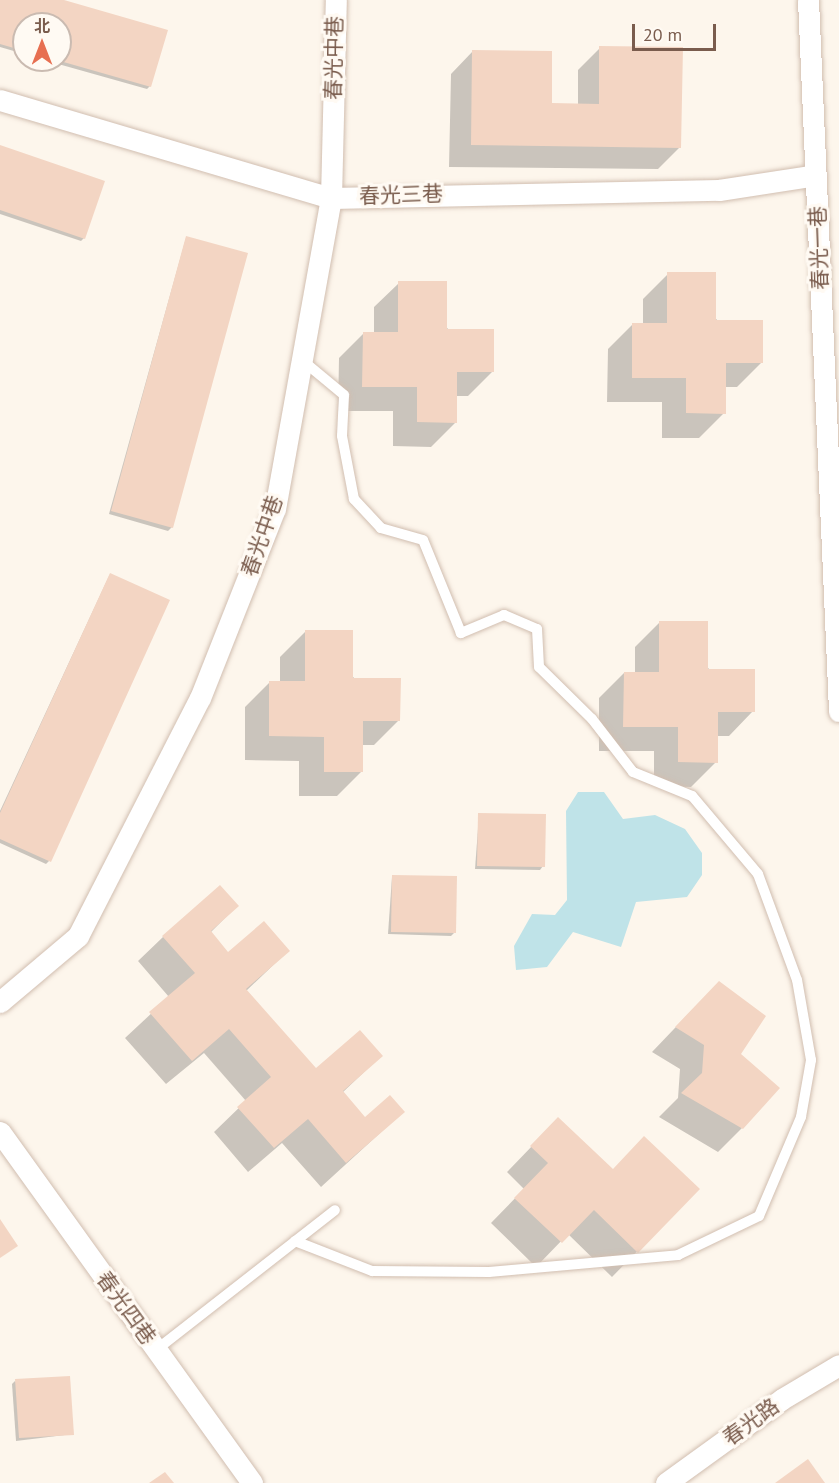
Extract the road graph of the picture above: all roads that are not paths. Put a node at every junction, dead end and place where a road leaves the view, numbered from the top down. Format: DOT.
graph roads {
  1 [pos="336,0"];
  2 [pos="808,0"];
  3 [pos="0,100"];
  4 [pos="816,175"];
  5 [pos="331,198"];
  6 [pos="302,360"];
  7 [pos="839,711"];
  8 [pos="0,1002"];
  9 [pos="0,1132"];
  10 [pos="335,1210"];
  11 [pos="295,1241"];
  12 [pos="156,1350"];
  13 [pos="839,1365"];
  14 [pos="252,1483"];
  15 [pos="666,1483"];
  1 -- 5 [label="street, 春光中巷"];
  2 -- 4 [label="street, 春光一巷"];
  3 -- 5 [label="street, 春光三巷"];
  4 -- 5 [label="street, 春光三巷"];
  4 -- 7 [label="street, 春光一巷"];
  5 -- 6 [label="street, 春光中巷"];
  6 -- 8 [label="street, 春光中巷"];
  6 -- 11 [label="lane"];
  9 -- 12 [label="street, 春光四巷"];
  10 -- 11 [label="lane"];
  11 -- 12 [label="lane"];
  12 -- 14 [label="street, 春光四巷"];
  13 -- 15 [label="street, 春光路"];
}
